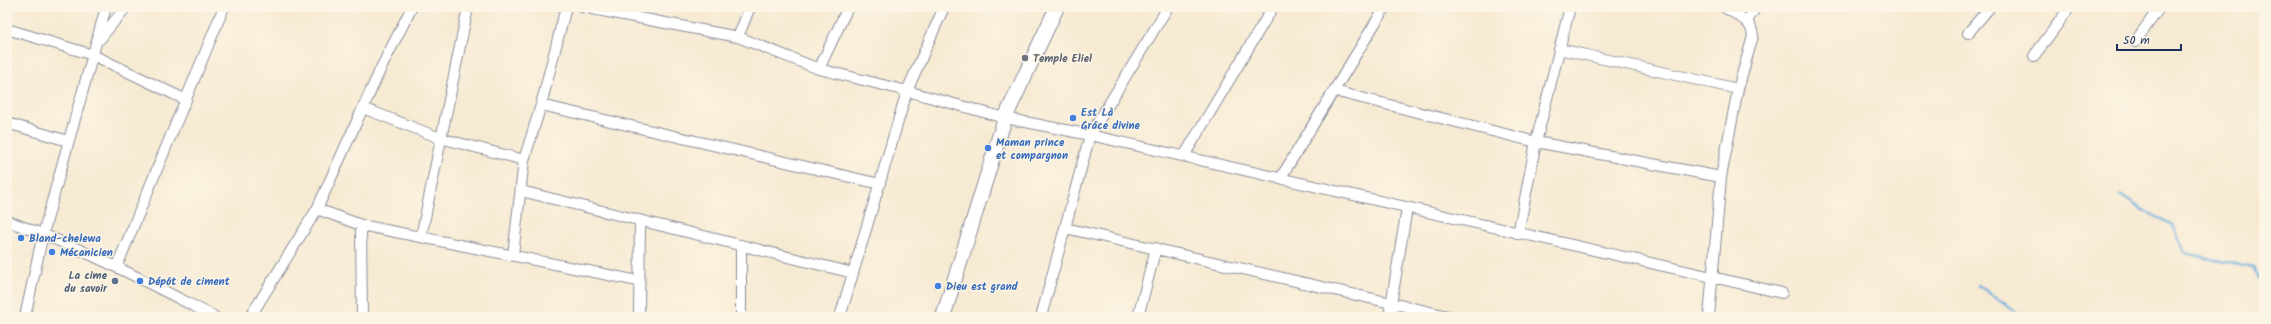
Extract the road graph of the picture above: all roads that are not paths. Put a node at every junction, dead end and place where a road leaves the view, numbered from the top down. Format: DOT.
graph roads {
  1 [pos="106,7"];
  2 [pos="126,7"];
  3 [pos="224,7"];
  4 [pos="412,7"];
  5 [pos="468,7"];
  6 [pos="566,7"];
  7 [pos="583,7"];
  8 [pos="750,7"];
  9 [pos="848,7"];
  10 [pos="944,7"];
  11 [pos="1057,7"];
  12 [pos="1168,7"];
  13 [pos="1273,7"];
  14 [pos="1385,7"];
  15 [pos="1570,7"];
  16 [pos="1724,7"];
  17 [pos="1756,7"];
  18 [pos="1990,7"];
  19 [pos="2070,7"];
  20 [pos="2160,7"];
  21 [pos="610,9"];
  22 [pos="1747,21"];
  23 [pos="7,29"];
  24 [pos="1968,33"];
  25 [pos="738,37"];
  26 [pos="97,42"];
  27 [pos="2135,42"];
  28 [pos="1559,50"];
  29 [pos="93,54"];
  30 [pos="2034,56"];
  31 [pos="819,69"];
  32 [pos="1738,89"];
  33 [pos="907,90"];
  34 [pos="1334,91"];
  35 [pos="186,100"];
  36 [pos="541,105"];
  37 [pos="363,108"];
  38 [pos="1005,118"];
  39 [pos="7,123"];
  40 [pos="1090,134"];
  41 [pos="440,138"];
  42 [pos="68,142"];
  43 [pos="1536,142"];
  44 [pos="1184,156"];
  45 [pos="524,160"];
  46 [pos="1721,177"];
  47 [pos="1280,179"];
  48 [pos="880,184"];
  49 [pos="521,190"];
  50 [pos="1407,208"];
  51 [pos="317,209"];
  52 [pos="640,220"];
  53 [pos="7,221"];
  54 [pos="361,224"];
  55 [pos="1065,228"];
  56 [pos="44,234"];
  57 [pos="1518,234"];
  58 [pos="422,237"];
  59 [pos="741,245"];
  60 [pos="1156,248"];
  61 [pos="513,255"];
  62 [pos="117,266"];
  63 [pos="853,273"];
  64 [pos="1711,279"];
  65 [pos="638,281"];
  66 [pos="1782,293"];
  67 [pos="1391,302"];
  68 [pos="25,317"];
  69 [pos="215,317"];
  70 [pos="250,317"];
  71 [pos="362,317"];
  72 [pos="639,317"];
  73 [pos="741,317"];
  74 [pos="840,317"];
  75 [pos="943,317"];
  76 [pos="1041,317"];
  77 [pos="1138,317"];
  78 [pos="1389,317"];
  79 [pos="1452,317"];
  80 [pos="1709,317"];
  1 -- 26 [label="street"];
  2 -- 26 [label="street"];
  3 -- 35 [label="street"];
  4 -- 37 [label="street"];
  5 -- 41 [label="street"];
  6 -- 36 [label="street"];
  7 -- 21 [label="street"];
  8 -- 25 [label="street"];
  9 -- 31 [label="street"];
  10 -- 33 [label="street"];
  11 -- 38 [label="street"];
  12 -- 40 [label="street"];
  13 -- 44 [label="street"];
  14 -- 34 [label="street"];
  15 -- 28 [label="street"];
  16 -- 22 [label="street"];
  17 -- 22 [label="street"];
  18 -- 24 [label="street"];
  19 -- 30 [label="street"];
  20 -- 27 [label="street"];
  21 -- 25 [label="street"];
  22 -- 32 [label="street"];
  23 -- 29 [label="street"];
  25 -- 31 [label="street"];
  26 -- 29 [label="street"];
  28 -- 32 [label="street"];
  28 -- 43 [label="street"];
  29 -- 35 [label="street"];
  29 -- 42 [label="street"];
  31 -- 33 [label="street"];
  32 -- 46 [label="street"];
  33 -- 38 [label="street"];
  33 -- 48 [label="street"];
  34 -- 43 [label="street"];
  34 -- 47 [label="street"];
  35 -- 62 [label="street"];
  36 -- 45 [label="street"];
  36 -- 48 [label="street"];
  37 -- 41 [label="street"];
  37 -- 51 [label="street"];
  38 -- 40 [label="street"];
  38 -- 75 [label="street"];
  39 -- 42 [label="street"];
  40 -- 44 [label="street"];
  40 -- 55 [label="street"];
  41 -- 45 [label="street"];
  41 -- 58 [label="street"];
  42 -- 56 [label="street"];
  43 -- 46 [label="street"];
  43 -- 57 [label="street"];
  44 -- 47 [label="street"];
  45 -- 49 [label="street"];
  46 -- 64 [label="street"];
  47 -- 50 [label="street"];
  48 -- 63 [label="street"];
  49 -- 52 [label="street"];
  49 -- 61 [label="street"];
  50 -- 57 [label="street"];
  50 -- 67 [label="street"];
  51 -- 54 [label="street"];
  51 -- 70 [label="street"];
  52 -- 59 [label="street"];
  52 -- 65 [label="street"];
  53 -- 56 [label="street"];
  54 -- 58 [label="street"];
  54 -- 71 [label="street"];
  55 -- 60 [label="street"];
  55 -- 76 [label="street"];
  56 -- 62 [label="street"];
  56 -- 68 [label="street"];
  57 -- 64 [label="street"];
  58 -- 61 [label="street"];
  59 -- 63 [label="street"];
  59 -- 73 [label="street"];
  60 -- 67 [label="street"];
  60 -- 77 [label="street"];
  61 -- 65 [label="street"];
  62 -- 69 [label="street"];
  63 -- 74 [label="street"];
  64 -- 66 [label="street"];
  64 -- 80 [label="street"];
  65 -- 72 [label="street"];
  67 -- 78 [label="street"];
  67 -- 79 [label="street"];
}
